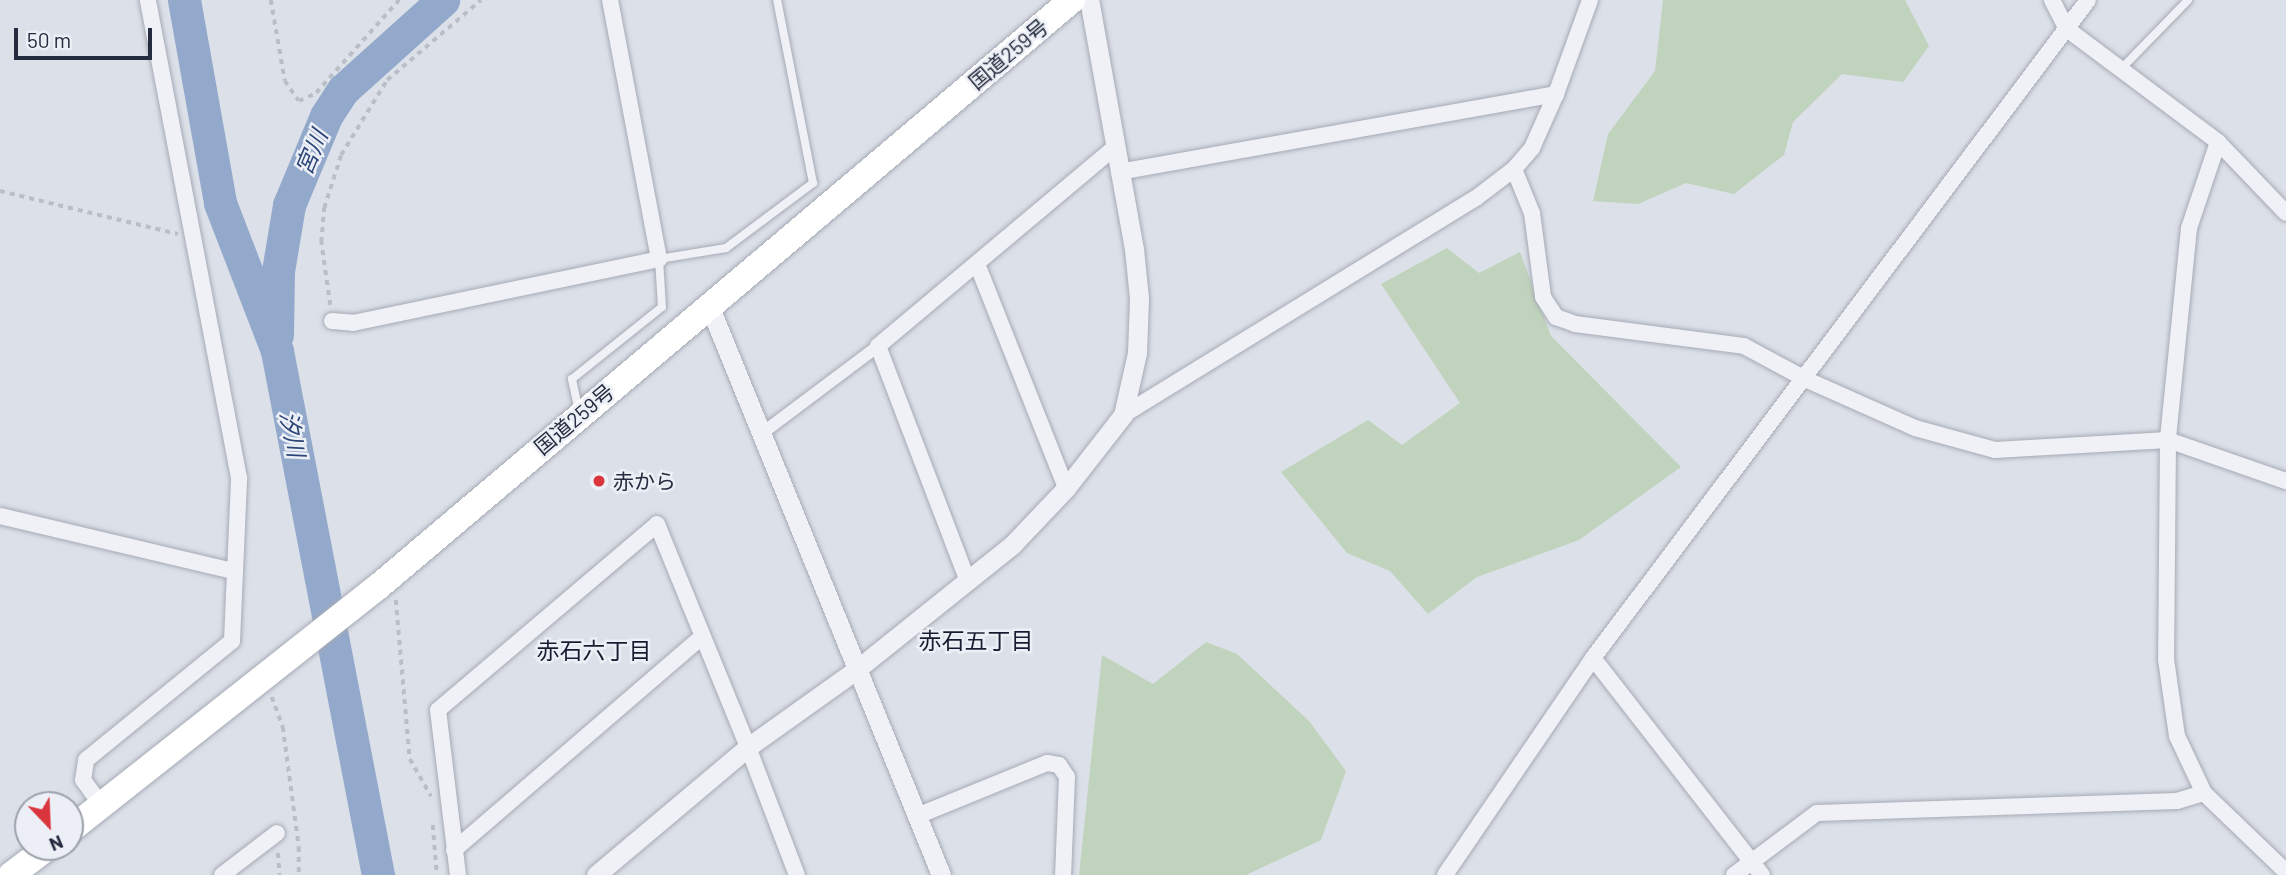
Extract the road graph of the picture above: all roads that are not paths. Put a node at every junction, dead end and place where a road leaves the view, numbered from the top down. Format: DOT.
graph roads {
  1 [pos="148,0"];
  2 [pos="610,0"];
  3 [pos="778,0"];
  4 [pos="1072,0"];
  5 [pos="1089,0"];
  6 [pos="1590,0"];
  7 [pos="2052,0"];
  8 [pos="2088,0"];
  9 [pos="2188,0"];
  10 [pos="2067,29"];
  11 [pos="2121,69"];
  12 [pos="1556,94"];
  13 [pos="2218,142"];
  14 [pos="1114,148"];
  15 [pos="1514,169"];
  16 [pos="1119,172"];
  17 [pos="2286,214"];
  18 [pos="659,259"];
  19 [pos="977,264"];
  20 [pos="709,305"];
  21 [pos="332,321"];
  22 [pos="878,345"];
  23 [pos="1805,379"];
  24 [pos="580,415"];
  25 [pos="1123,415"];
  26 [pos="761,434"];
  27 [pos="2168,440"];
  28 [pos="2286,481"];
  29 [pos="1066,488"];
  30 [pos="0,516"];
  31 [pos="233,570"];
  32 [pos="967,579"];
  33 [pos="702,637"];
  34 [pos="1593,658"];
  35 [pos="856,670"];
  36 [pos="748,747"];
  37 [pos="2204,793"];
  38 [pos="102,806"];
  39 [pos="917,816"];
  40 [pos="84,820"];
  41 [pos="277,833"];
  42 [pos="454,850"];
  43 [pos="30,861"];
  44 [pos="1752,861"];
  45 [pos="2286,872"];
  46 [pos="11,875"];
  47 [pos="222,875"];
  48 [pos="458,875"];
  49 [pos="596,875"];
  50 [pos="797,875"];
  51 [pos="941,875"];
  52 [pos="1063,875"];
  53 [pos="1445,875"];
  54 [pos="1734,875"];
  55 [pos="1762,875"];
  1 -- 31 [label="street"];
  2 -- 18 [label="street"];
  3 -- 18 [label="lane"];
  4 -- 20 [label="highway, 国道259号"];
  5 -- 14 [label="street"];
  6 -- 12 [label="street"];
  7 -- 10 [label="street"];
  8 -- 10 [label="street"];
  9 -- 11 [label="lane"];
  10 -- 11 [label="street"];
  10 -- 23 [label="street"];
  11 -- 13 [label="street"];
  12 -- 15 [label="street"];
  12 -- 16 [label="street"];
  13 -- 17 [label="street"];
  13 -- 27 [label="street"];
  14 -- 16 [label="street"];
  14 -- 19 [label="street"];
  15 -- 23 [label="street"];
  15 -- 25 [label="street"];
  16 -- 25 [label="street"];
  18 -- 21 [label="street"];
  18 -- 24 [label="lane"];
  19 -- 22 [label="street"];
  19 -- 29 [label="street"];
  20 -- 24 [label="highway, 国道259号"];
  20 -- 26 [label="street"];
  22 -- 26 [label="street"];
  22 -- 32 [label="street"];
  23 -- 27 [label="street"];
  23 -- 34 [label="street"];
  24 -- 38 [label="highway, 国道259号"];
  25 -- 29 [label="street"];
  26 -- 35 [label="street"];
  27 -- 28 [label="street"];
  27 -- 37 [label="street"];
  29 -- 32 [label="street"];
  30 -- 31 [label="street"];
  31 -- 38 [label="street"];
  32 -- 35 [label="street"];
  33 -- 36 [label="street"];
  33 -- 42 [label="street"];
  33 -- 42 [label="street"];
  34 -- 44 [label="street"];
  34 -- 53 [label="street"];
  35 -- 36 [label="street"];
  35 -- 39 [label="street"];
  36 -- 49 [label="street"];
  36 -- 50 [label="street"];
  37 -- 44 [label="street"];
  37 -- 45 [label="street"];
  38 -- 40 [label="highway, 国道259号"];
  39 -- 51 [label="street"];
  39 -- 52 [label="street"];
  41 -- 47 [label="street"];
  42 -- 48 [label="street"];
  43 -- 46 [label="highway"];
  44 -- 54 [label="street"];
  44 -- 55 [label="street"];
}
